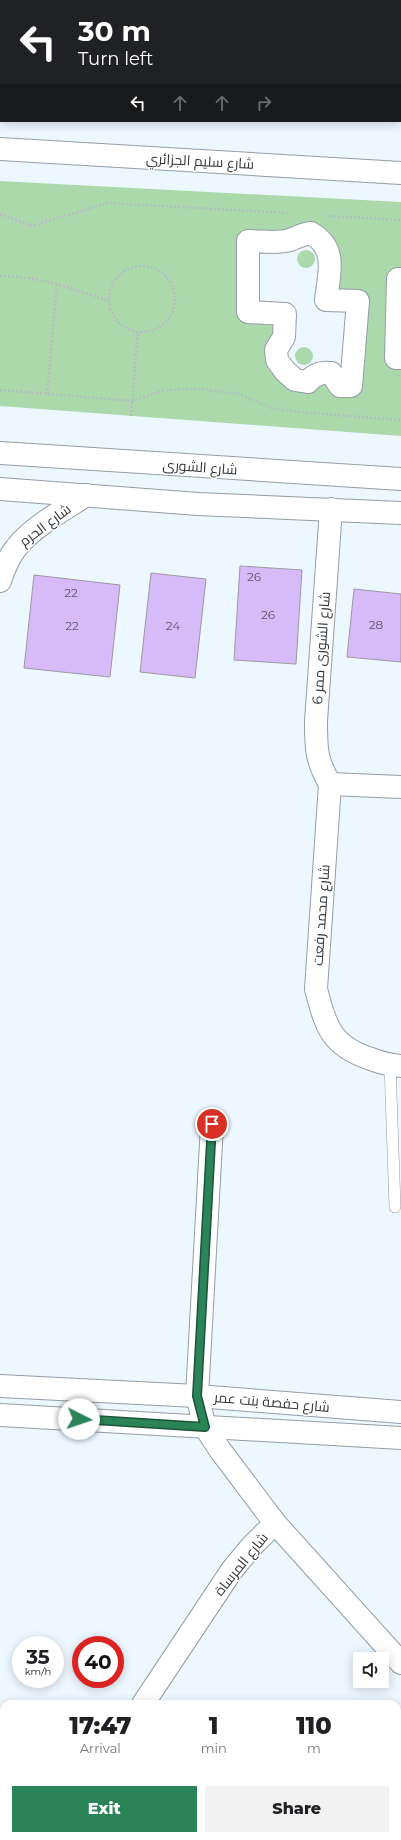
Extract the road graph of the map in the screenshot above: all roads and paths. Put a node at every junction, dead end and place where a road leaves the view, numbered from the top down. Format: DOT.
graph roads {
  1 [pos="0,149"];
  2 [pos="401,173"];
  3 [pos="0,214"];
  4 [pos="290,214"];
  5 [pos="330,216"];
  6 [pos="401,220"];
  7 [pos="0,276"];
  8 [pos="401,279"];
  9 [pos="57,283"];
  10 [pos="109,301"];
  11 [pos="248,312"];
  12 [pos="138,332"];
  13 [pos="401,358"];
  14 [pos="0,390"];
  15 [pos="47,394"];
  16 [pos="132,401"];
  17 [pos="131,416"];
  18 [pos="401,420"];
  19 [pos="0,453"];
  20 [pos="401,479"];
  21 [pos="0,489"];
  22 [pos="86,495"];
  23 [pos="331,510"];
  24 [pos="401,513"];
  25 [pos="0,581"];
  26 [pos="330,784"];
  27 [pos="401,787"];
  28 [pos="396,1066"];
  29 [pos="212,1124"];
  30 [pos="395,1207"];
  31 [pos="0,1386"];
  32 [pos="197,1396"];
  33 [pos="401,1412"];
  34 [pos="0,1415"];
  35 [pos="205,1427"];
  36 [pos="401,1438"];
  37 [pos="275,1523"];
  38 [pos="401,1663"];
  39 [pos="146,1700"];
  1 -- 2 [label="street, شارع سليم الجزائري"];
  3 -- 4 [label="path"];
  5 -- 6 [label="path"];
  7 -- 9 [label="path"];
  8 -- 13 [label="street"];
  9 -- 10 [label="path"];
  9 -- 15 [label="path"];
  10 -- 12 [label="path"];
  10 -- 12 [label="path"];
  11 -- 11 [label="street"];
  12 -- 16 [label="path"];
  14 -- 15 [label="path"];
  15 -- 16 [label="path"];
  16 -- 17 [label="path"];
  16 -- 18 [label="path"];
  19 -- 20 [label="street, شارع الشورى"];
  21 -- 22 [label="street"];
  22 -- 23 [label="street"];
  22 -- 25 [label="street, شارع الحرم"];
  23 -- 24 [label="street"];
  23 -- 26 [label="street, شارع الشورى ممر 6"];
  26 -- 27 [label="street"];
  26 -- 28 [label="street, شارع محمد رفعت"];
  28 -- 30 [label="lane"];
  29 -- 32 [label="street"];
  31 -- 32 [label="street, شارع حفصة بنت عمر"];
  32 -- 33 [label="street, شارع حفصة بنت عمر"];
  32 -- 35 [label="street"];
  34 -- 35 [label="street, شارع حفصة بنت عمر"];
  35 -- 36 [label="street, شارع حفصة بنت عمر"];
  35 -- 37 [label="street"];
  37 -- 38 [label="street, شارع المرساة"];
  37 -- 39 [label="street, شارع المرساة"];
}
